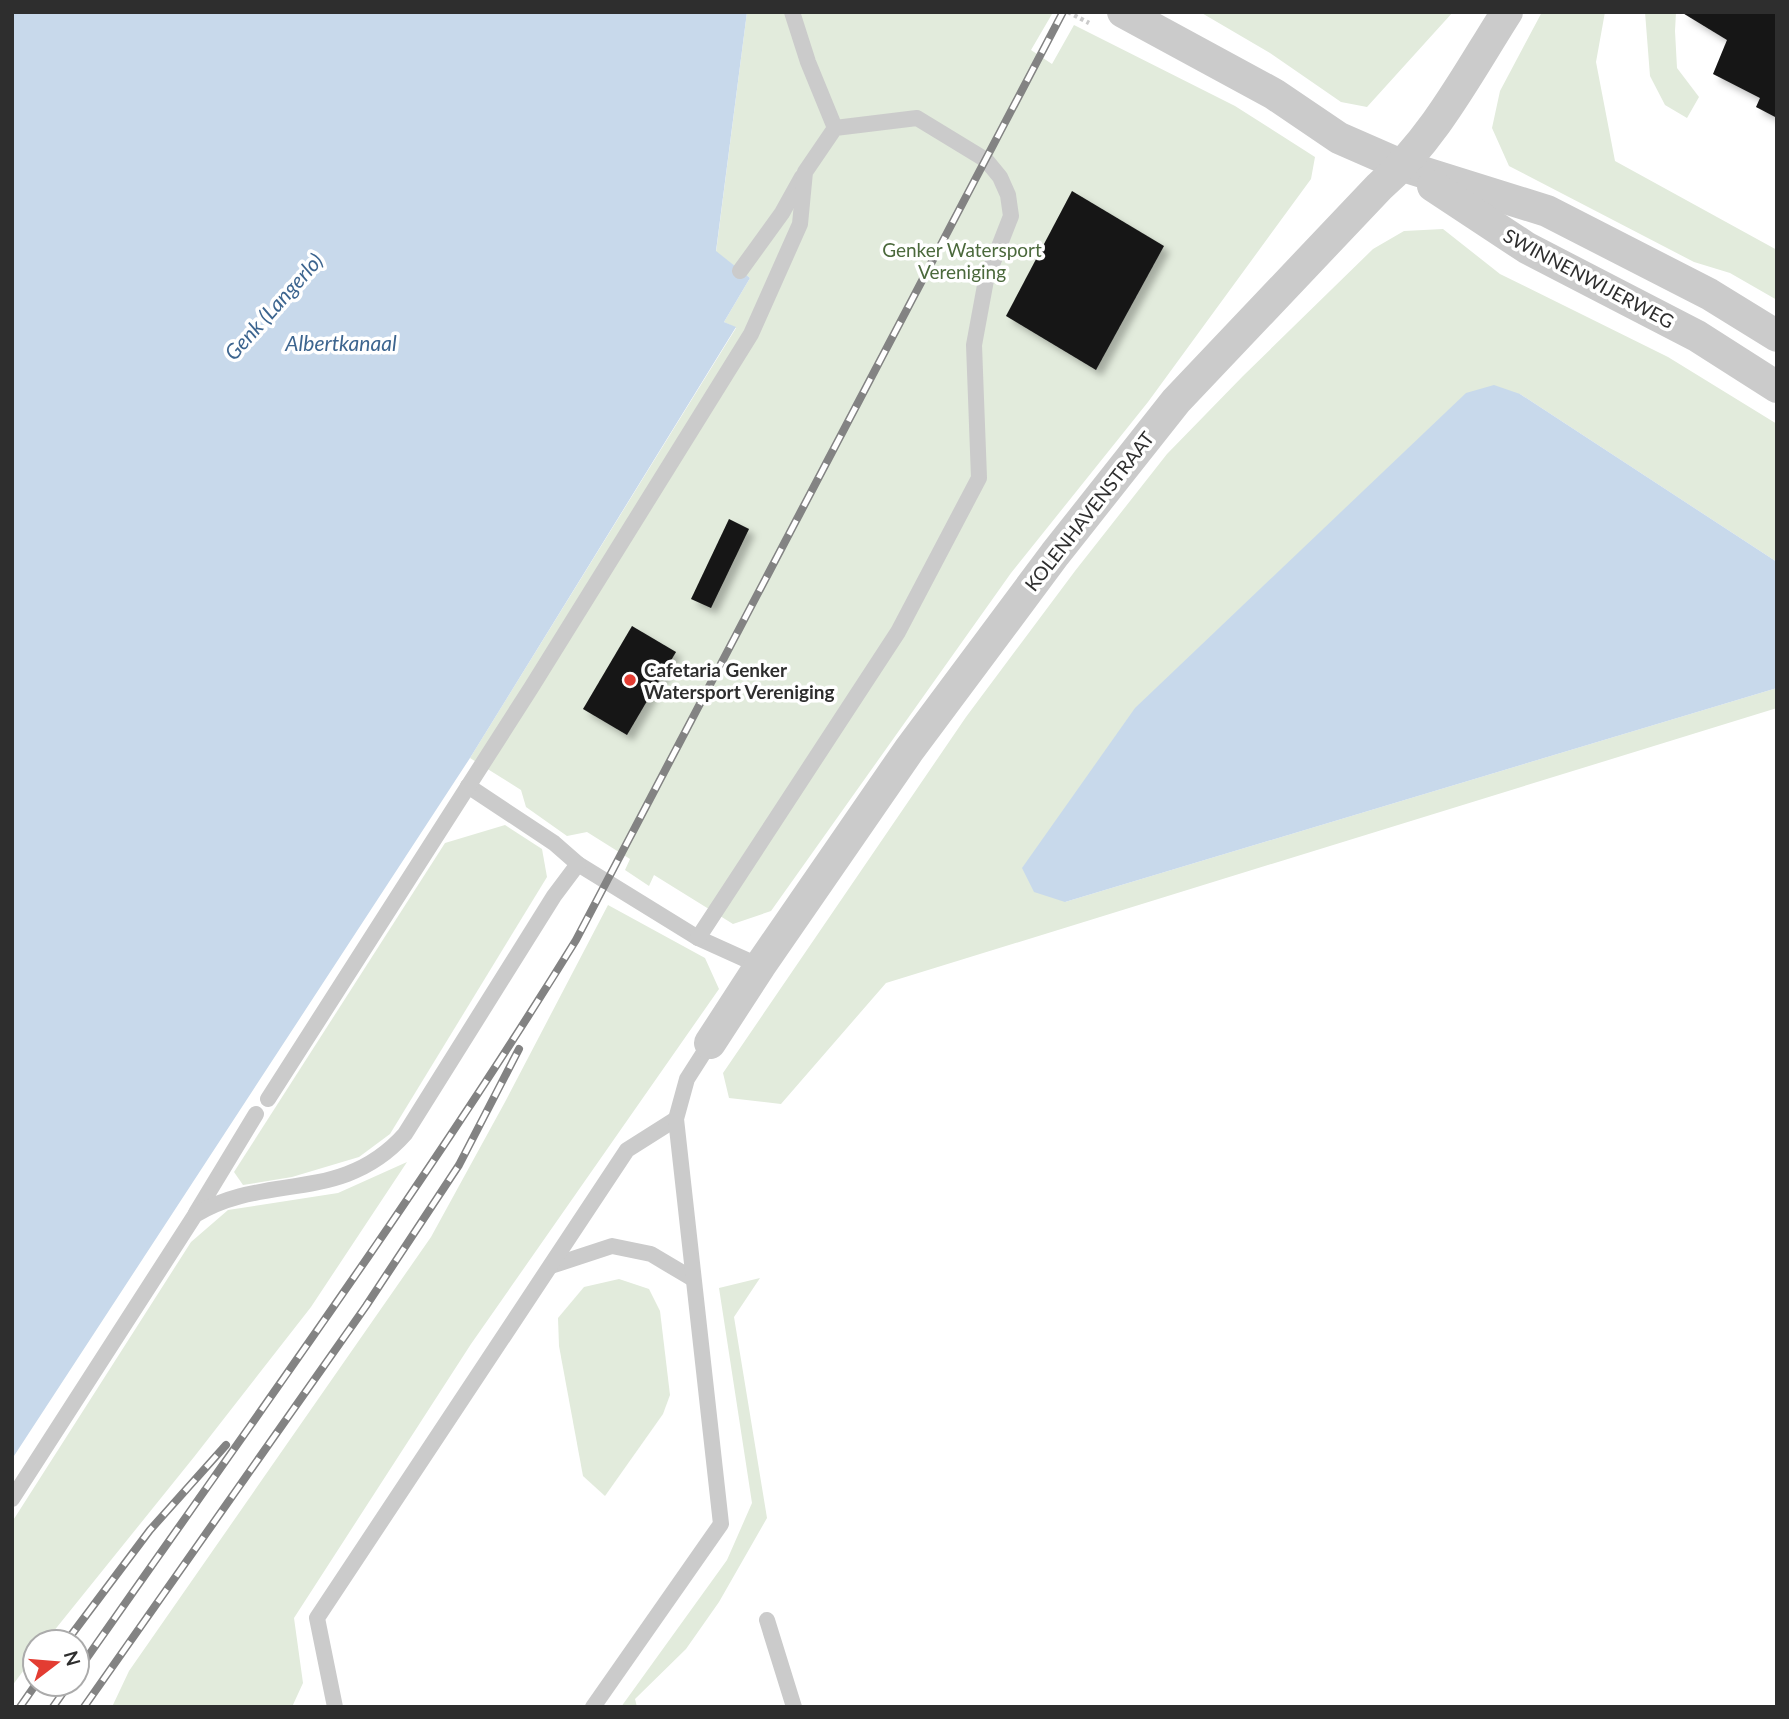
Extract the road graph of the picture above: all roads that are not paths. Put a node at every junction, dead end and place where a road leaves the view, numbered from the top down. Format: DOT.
graph roads {
  1 [pos="792,12"];
  2 [pos="1123,12"];
  3 [pos="1507,12"];
  4 [pos="835,128"];
  5 [pos="1403,166"];
  6 [pos="804,172"];
  7 [pos="740,271"];
  8 [pos="1777,336"];
  9 [pos="1777,387"];
  10 [pos="468,786"];
  11 [pos="578,864"];
  12 [pos="698,938"];
  13 [pos="760,966"];
  14 [pos="710,1043"];
  15 [pos="268,1099"];
  16 [pos="256,1114"];
  17 [pos="676,1119"];
  18 [pos="195,1215"];
  19 [pos="551,1266"];
  20 [pos="694,1279"];
  21 [pos="12,1499"];
  22 [pos="766,1620"];
  23 [pos="335,1707"];
  24 [pos="593,1707"];
  25 [pos="794,1707"];
  1 -- 4 [label="lane"];
  2 -- 5 [label="street, SWINNENWIJERWEG"];
  3 -- 5 [label="street, KOLENHAVENSTRAAT"];
  4 -- 6 [label="lane"];
  4 -- 12 [label="lane"];
  5 -- 8 [label="street, SWINNENWIJERWEG"];
  5 -- 9 [label="street, SWINNENWIJERWEG"];
  5 -- 13 [label="street, KOLENHAVENSTRAAT"];
  6 -- 7 [label="lane"];
  6 -- 10 [label="lane"];
  10 -- 11 [label="lane"];
  10 -- 15 [label="lane"];
  11 -- 12 [label="lane"];
  11 -- 18 [label="lane"];
  12 -- 13 [label="lane"];
  13 -- 14 [label="street, KOLENHAVENSTRAAT"];
  14 -- 17 [label="lane"];
  16 -- 18 [label="lane"];
  17 -- 19 [label="lane"];
  17 -- 20 [label="lane"];
  18 -- 21 [label="lane"];
  19 -- 20 [label="lane"];
  19 -- 23 [label="lane"];
  20 -- 24 [label="lane"];
  22 -- 25 [label="lane"];
}
